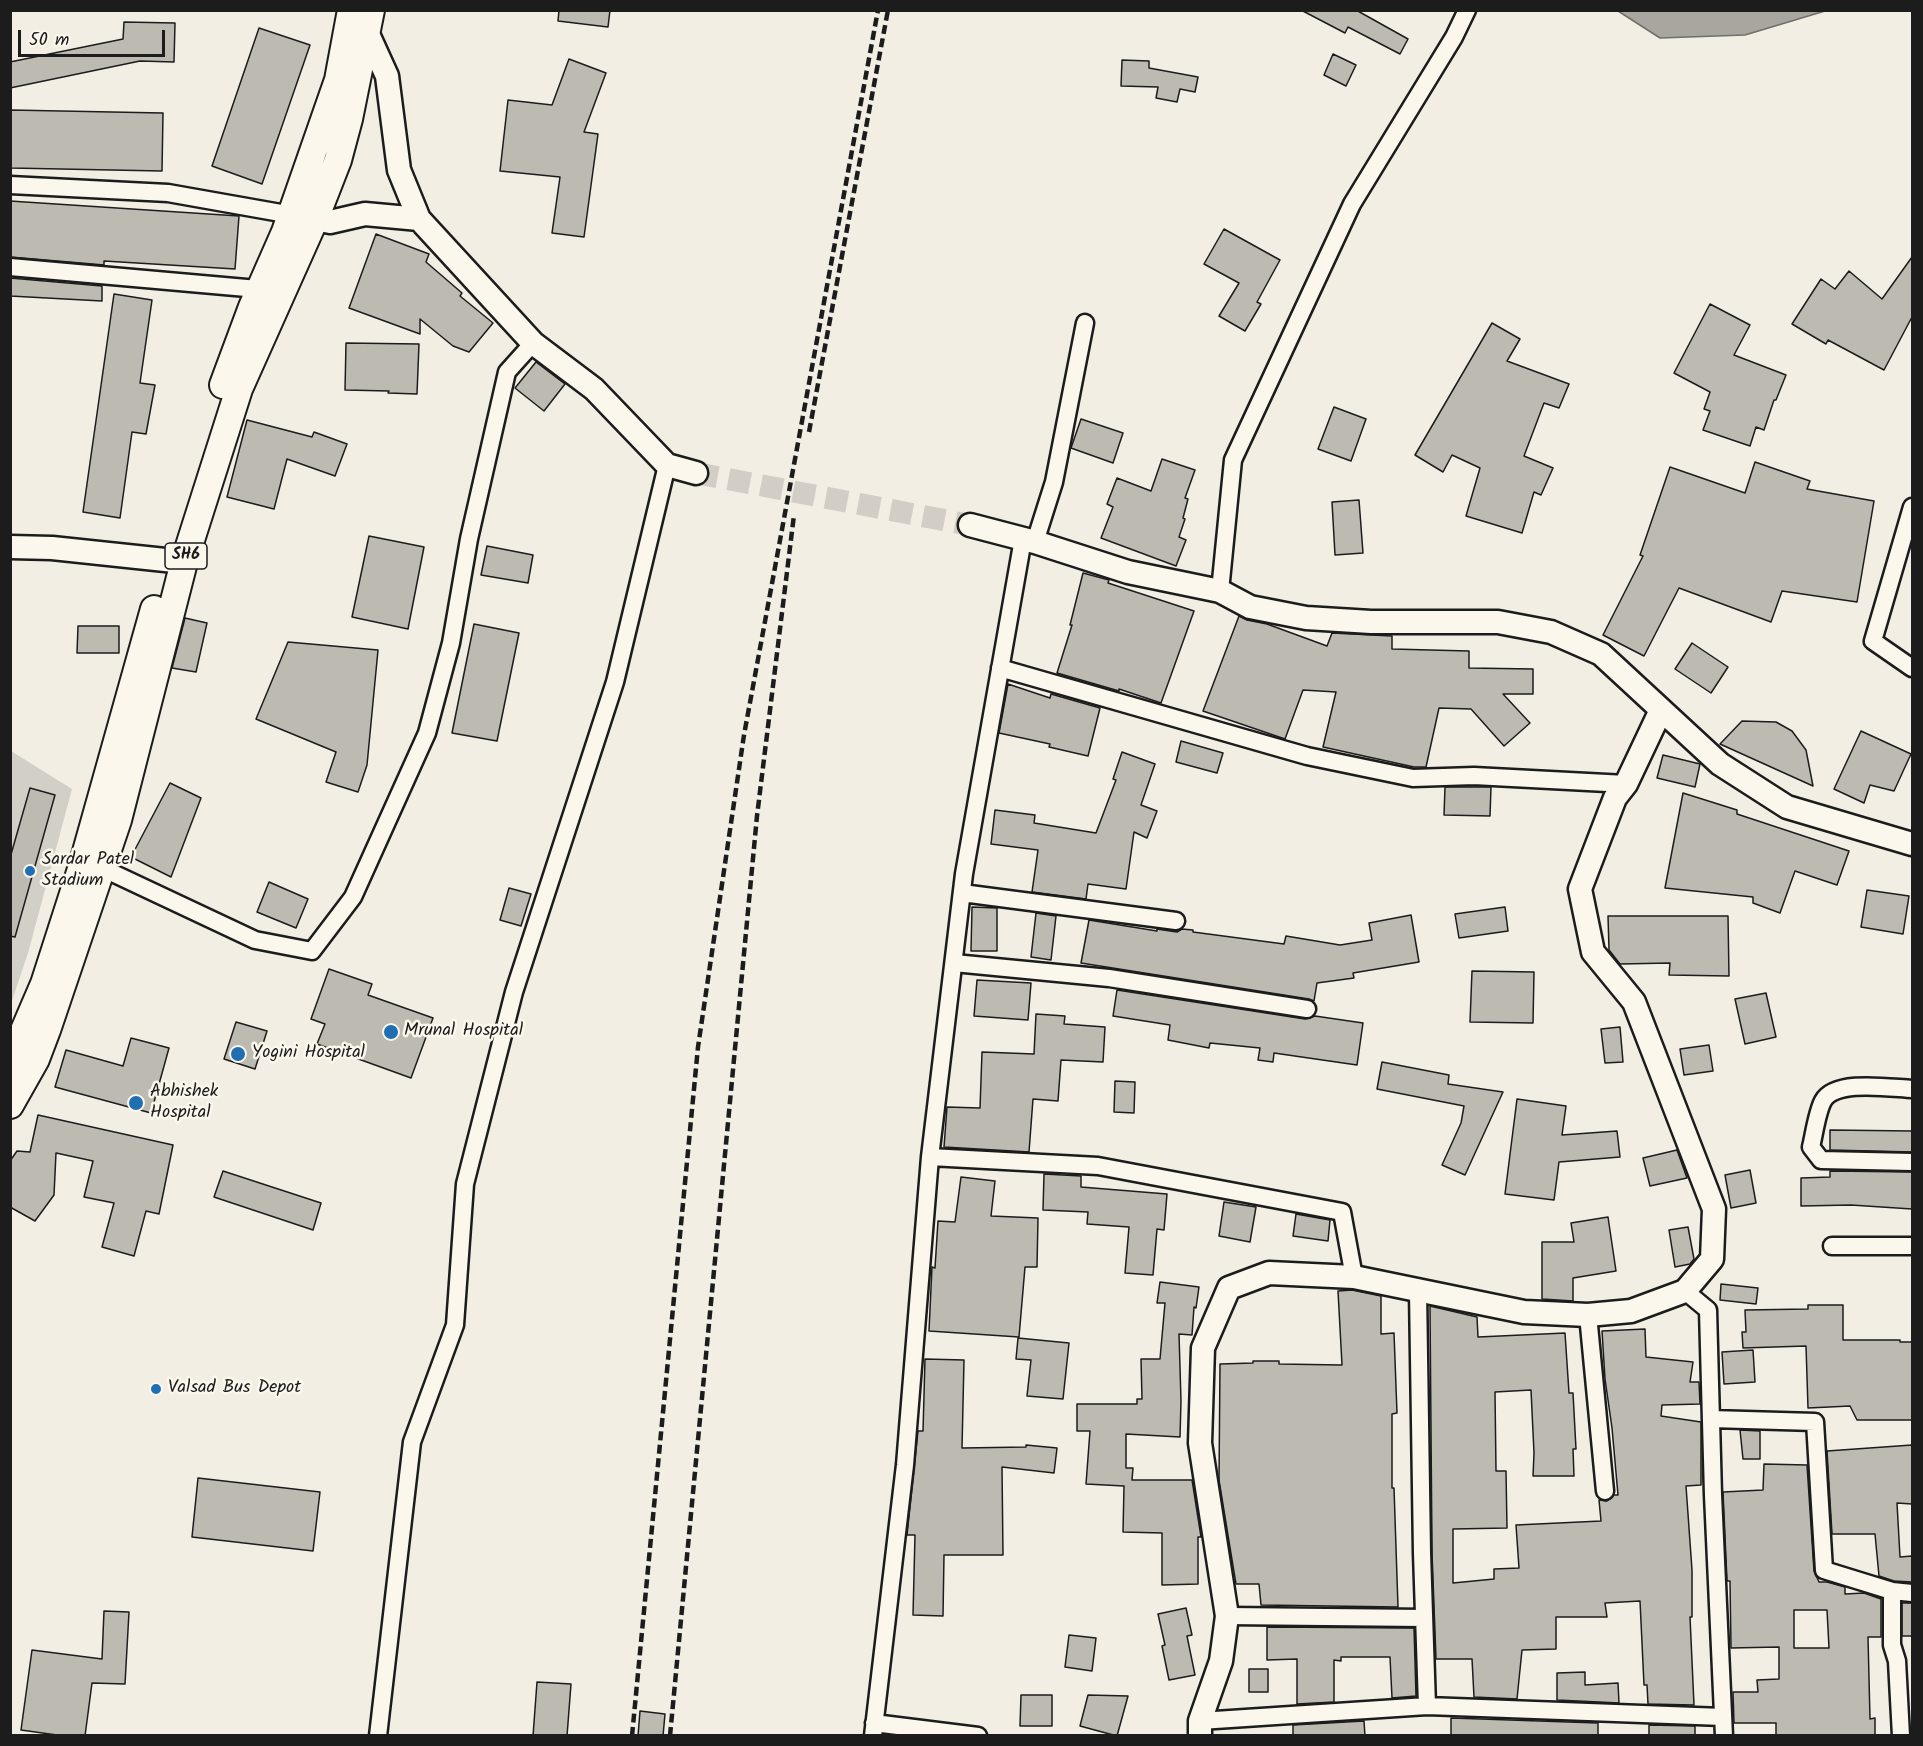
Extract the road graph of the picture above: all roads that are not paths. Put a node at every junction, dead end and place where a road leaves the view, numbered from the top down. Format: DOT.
graph roads {
  1 [pos="1467,10"];
  2 [pos="360,18"];
  3 [pos="10,185"];
  4 [pos="303,217"];
  5 [pos="419,219"];
  6 [pos="10,267"];
  7 [pos="271,290"];
  8 [pos="1084,323"];
  9 [pos="533,343"];
  10 [pos="667,465"];
  11 [pos="696,473"];
  12 [pos="1912,507"];
  13 [pos="970,525"];
  14 [pos="1029,541"];
  15 [pos="10,548"];
  16 [pos="176,561"];
  17 [pos="1220,591"];
  18 [pos="1000,668"];
  19 [pos="1912,668"];
  20 [pos="1661,710"];
  21 [pos="1626,784"];
  22 [pos="1912,844"];
  23 [pos="102,868"];
  24 [pos="962,893"];
  25 [pos="1176,921"];
  26 [pos="954,963"];
  27 [pos="1307,1009"];
  28 [pos="10,1063"];
  29 [pos="1912,1089"];
  30 [pos="14,1093"];
  31 [pos="930,1157"];
  32 [pos="1912,1162"];
  33 [pos="1832,1246"];
  34 [pos="1912,1246"];
  35 [pos="1354,1277"];
  36 [pos="1418,1291"];
  37 [pos="1685,1291"];
  38 [pos="1588,1315"];
  39 [pos="1711,1419"];
  40 [pos="1605,1491"];
  41 [pos="1892,1591"];
  42 [pos="1912,1593"];
  43 [pos="1227,1616"];
  44 [pos="1424,1618"];
  45 [pos="1427,1706"];
  46 [pos="1723,1717"];
  47 [pos="1200,1728"];
  48 [pos="873,1729"];
  49 [pos="378,1736"];
  50 [pos="978,1736"];
  51 [pos="1724,1736"];
  52 [pos="1901,1736"];
  1 -- 17 [label="street"];
  2 -- 4 [label="main road"];
  2 -- 5 [label="street"];
  3 -- 4 [label="street"];
  4 -- 5 [label="street"];
  4 -- 7 [label="main road"];
  5 -- 9 [label="street"];
  6 -- 7 [label="street"];
  7 -- 16 [label="main road"];
  8 -- 14 [label="street"];
  9 -- 10 [label="street"];
  9 -- 23 [label="street"];
  10 -- 11 [label="street"];
  10 -- 49 [label="street"];
  12 -- 19 [label="street"];
  13 -- 14 [label="street"];
  14 -- 17 [label="street"];
  14 -- 18 [label="street"];
  15 -- 16 [label="street"];
  16 -- 23 [label="main road, SH6"];
  16 -- 28 [label="main road"];
  17 -- 20 [label="street"];
  18 -- 21 [label="street"];
  18 -- 24 [label="street"];
  20 -- 21 [label="street"];
  20 -- 22 [label="street"];
  21 -- 37 [label="street"];
  23 -- 30 [label="main road, SH6"];
  24 -- 25 [label="street"];
  24 -- 26 [label="street"];
  26 -- 27 [label="street"];
  26 -- 31 [label="street"];
  29 -- 32 [label="street"];
  31 -- 35 [label="street"];
  31 -- 48 [label="street"];
  33 -- 34 [label="street"];
  35 -- 36 [label="street"];
  35 -- 43 [label="street"];
  36 -- 38 [label="street"];
  36 -- 44 [label="street"];
  37 -- 38 [label="street"];
  37 -- 39 [label="street"];
  38 -- 40 [label="street"];
  39 -- 41 [label="street"];
  39 -- 46 [label="street"];
  41 -- 42 [label="street"];
  41 -- 52 [label="street"];
  43 -- 44 [label="street"];
  43 -- 47 [label="street"];
  44 -- 45 [label="street"];
  45 -- 46 [label="street"];
  45 -- 47 [label="street"];
  46 -- 51 [label="street"];
  48 -- 50 [label="street"];
}
